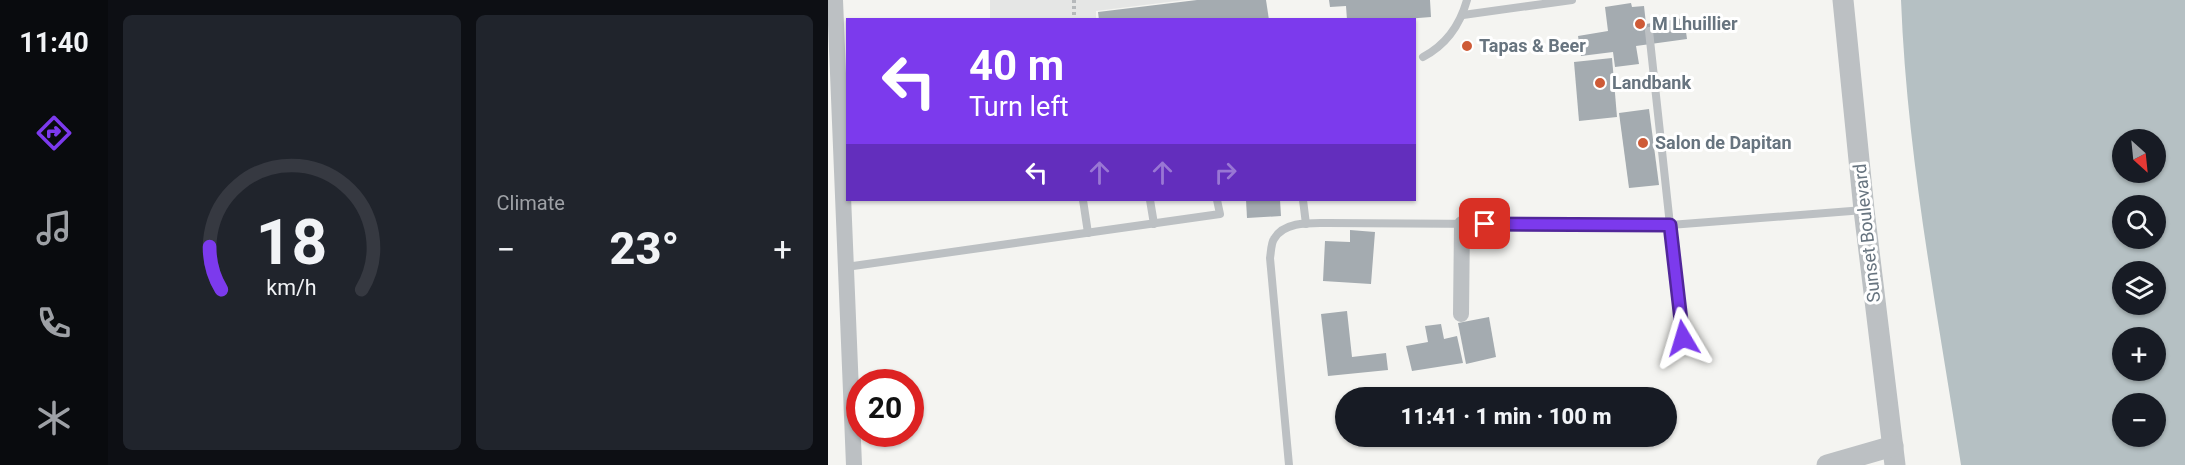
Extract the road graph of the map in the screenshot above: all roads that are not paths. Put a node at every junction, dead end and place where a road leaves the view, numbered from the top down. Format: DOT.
graph roads {
  1 [pos="835,0"];
  2 [pos="1467,0"];
  3 [pos="1572,0"];
  4 [pos="1843,0"];
  5 [pos="1463,15"];
  6 [pos="1649,31"];
  7 [pos="1423,57"];
  8 [pos="845,164"];
  9 [pos="1083,201"];
  10 [pos="1150,201"];
  11 [pos="1217,201"];
  12 [pos="1303,201"];
  13 [pos="1864,210"];
  14 [pos="1154,224"];
  15 [pos="1306,224"];
  16 [pos="1462,224"];
  17 [pos="1670,225"];
  18 [pos="1088,233"];
  19 [pos="846,267"];
  20 [pos="1461,314"];
  21 [pos="1683,338"];
  22 [pos="1894,456"];
  23 [pos="854,465"];
  24 [pos="1289,465"];
  25 [pos="1827,465"];
  1 -- 8 [label="street"];
  2 -- 5 [label="lane"];
  3 -- 5 [label="lane"];
  4 -- 13 [label="street, Sunset Boulevard"];
  5 -- 7 [label="lane"];
  6 -- 17 [label="lane"];
  8 -- 19 [label="street"];
  9 -- 18 [label="lane"];
  10 -- 14 [label="lane"];
  11 -- 14 [label="lane"];
  12 -- 15 [label="lane"];
  13 -- 17 [label="lane"];
  13 -- 22 [label="street, Sunset Boulevard"];
  14 -- 18 [label="lane"];
  15 -- 16 [label="lane"];
  15 -- 24 [label="lane"];
  16 -- 17 [label="lane"];
  16 -- 20 [label="street"];
  17 -- 21 [label="lane"];
  18 -- 19 [label="lane"];
  19 -- 23 [label="street"];
  22 -- 25 [label="street"];
}
